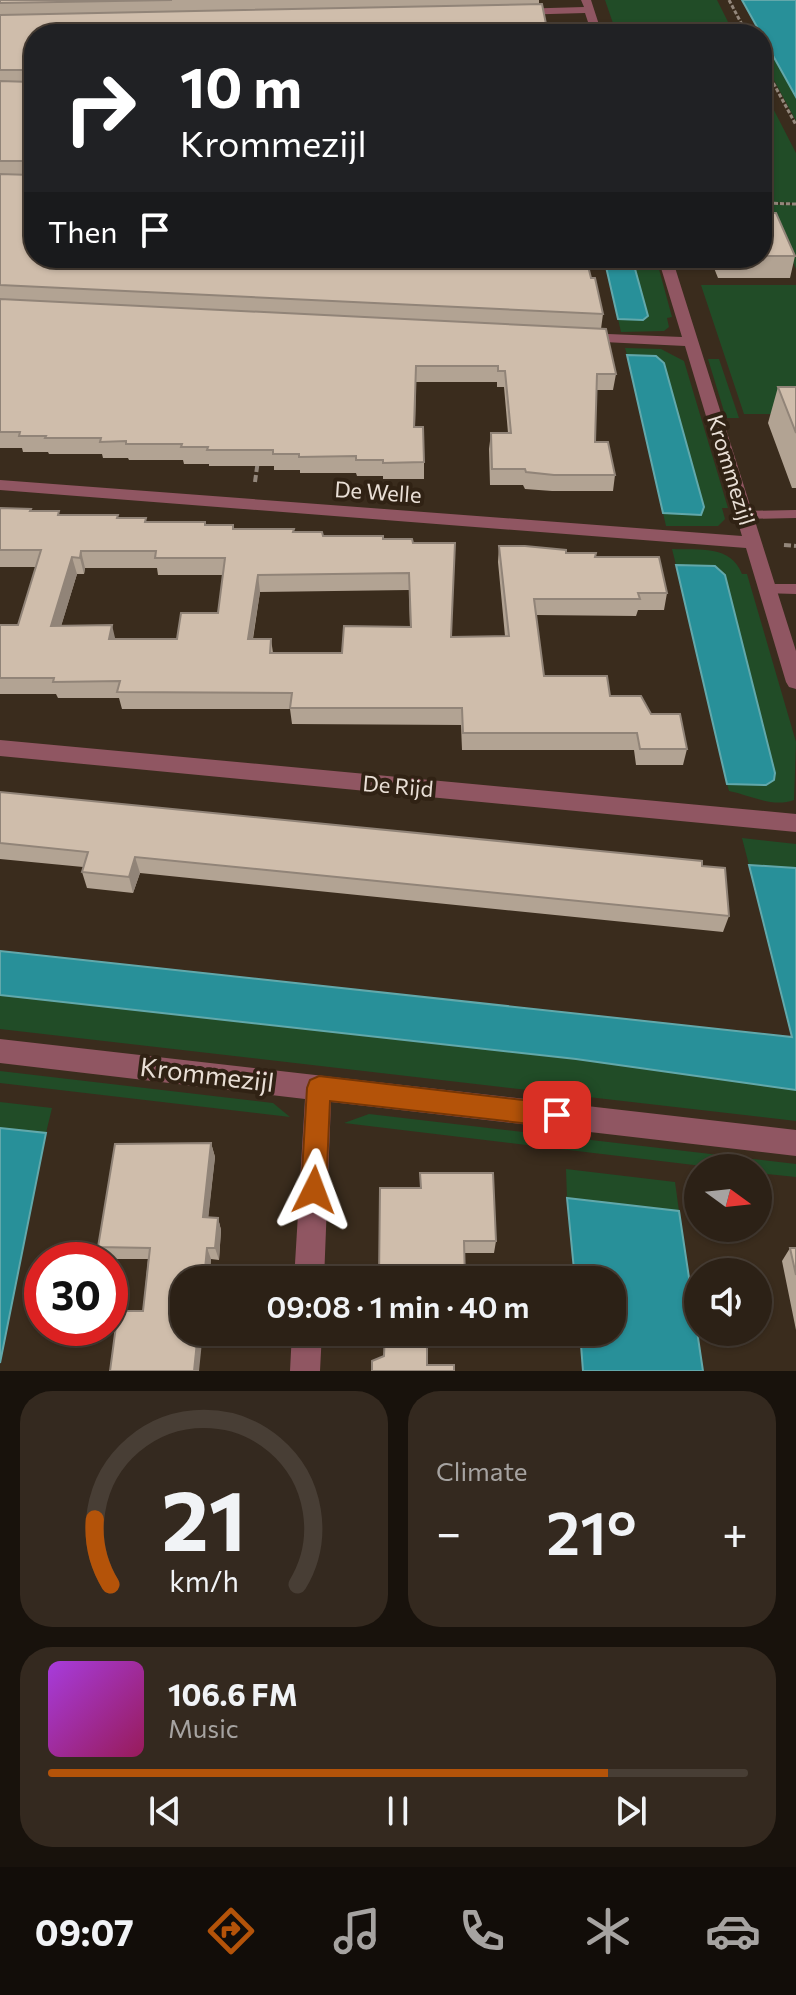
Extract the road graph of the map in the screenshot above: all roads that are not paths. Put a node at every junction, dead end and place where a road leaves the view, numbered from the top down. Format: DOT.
graph roads {
  1 [pos="588,5"];
  2 [pos="511,12"];
  3 [pos="668,268"];
  4 [pos="564,336"];
  5 [pos="691,342"];
  6 [pos="0,485"];
  7 [pos="796,514"];
  8 [pos="744,515"];
  9 [pos="753,543"];
  10 [pos="767,589"];
  11 [pos="796,589"];
  12 [pos="796,682"];
  13 [pos="0,748"];
  14 [pos="796,823"];
  15 [pos="0,1051"];
  16 [pos="319,1088"];
  17 [pos="796,1143"];
  18 [pos="310,1266"];
  19 [pos="306,1346"];
  20 [pos="305,1371"];
  1 -- 2 [label="street"];
  3 -- 5 [label="street, Krommezijl"];
  4 -- 5 [label="street"];
  5 -- 8 [label="street, Krommezijl"];
  6 -- 9 [label="street, De Welle"];
  7 -- 8 [label="lane"];
  8 -- 9 [label="street, Krommezijl"];
  9 -- 10 [label="street, Krommezijl"];
  10 -- 11 [label="lane"];
  10 -- 12 [label="street, Krommezijl"];
  13 -- 14 [label="street, De Rijd"];
  15 -- 16 [label="street, Krommezijl"];
  16 -- 17 [label="street, Krommezijl"];
  16 -- 18 [label="street"];
  19 -- 20 [label="street"];
}
